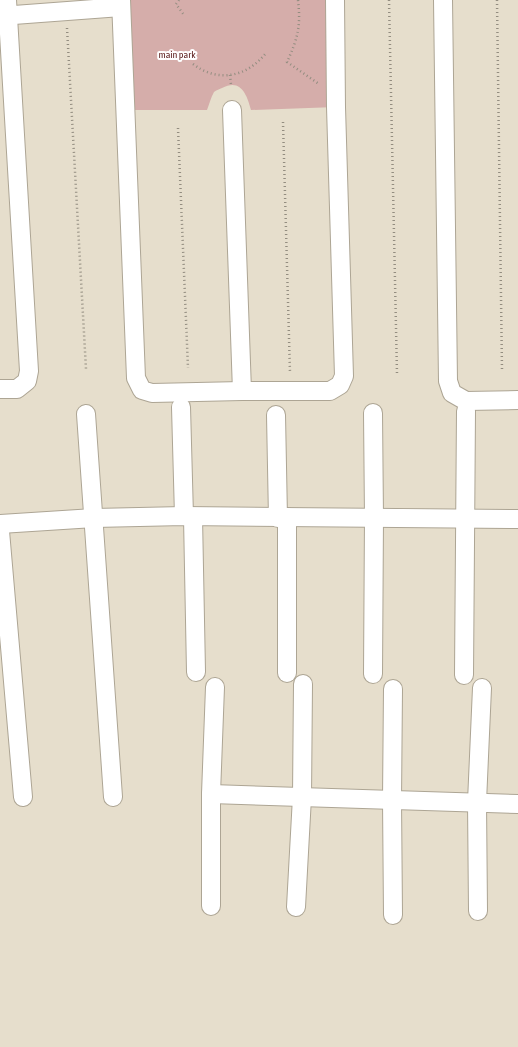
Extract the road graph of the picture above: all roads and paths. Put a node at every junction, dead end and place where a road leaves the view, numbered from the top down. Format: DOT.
graph roads {
  1 [pos="179,0"];
  2 [pos="298,0"];
  3 [pos="335,0"];
  4 [pos="389,0"];
  5 [pos="443,0"];
  6 [pos="497,0"];
  7 [pos="121,4"];
  8 [pos="5,11"];
  9 [pos="66,12"];
  10 [pos="184,15"];
  11 [pos="266,53"];
  12 [pos="193,64"];
  13 [pos="230,75"];
  14 [pos="231,86"];
  15 [pos="324,87"];
  16 [pos="232,110"];
  17 [pos="283,122"];
  18 [pos="178,128"];
  19 [pos="188,368"];
  20 [pos="86,369"];
  21 [pos="502,370"];
  22 [pos="290,373"];
  23 [pos="396,374"];
  24 [pos="0,390"];
  25 [pos="242,391"];
  26 [pos="518,400"];
  27 [pos="181,408"];
  28 [pos="466,411"];
  29 [pos="373,413"];
  30 [pos="86,414"];
  31 [pos="276,415"];
  32 [pos="188,517"];
  33 [pos="282,517"];
  34 [pos="374,517"];
  35 [pos="94,518"];
  36 [pos="466,518"];
  37 [pos="518,518"];
  38 [pos="0,524"];
  39 [pos="0,531"];
  40 [pos="196,672"];
  41 [pos="287,673"];
  42 [pos="373,674"];
  43 [pos="464,675"];
  44 [pos="303,684"];
  45 [pos="215,687"];
  46 [pos="482,688"];
  47 [pos="393,689"];
  48 [pos="212,794"];
  49 [pos="23,797"];
  50 [pos="113,797"];
  51 [pos="302,797"];
  52 [pos="392,800"];
  53 [pos="477,802"];
  54 [pos="518,804"];
  55 [pos="211,906"];
  56 [pos="296,907"];
  57 [pos="478,911"];
  58 [pos="392,915"];
  1 -- 10 [label="path"];
  2 -- 15 [label="path"];
  3 -- 25 [label="street"];
  4 -- 23 [label="path"];
  5 -- 26 [label="street"];
  6 -- 21 [label="path"];
  7 -- 9 [label="street"];
  7 -- 25 [label="street"];
  8 -- 9 [label="street"];
  8 -- 24 [label="street"];
  9 -- 20 [label="path"];
  11 -- 13 [label="path"];
  12 -- 13 [label="path"];
  13 -- 14 [label="path"];
  16 -- 25 [label="street"];
  17 -- 22 [label="path"];
  18 -- 19 [label="path"];
  27 -- 32 [label="street"];
  28 -- 36 [label="street"];
  29 -- 34 [label="street"];
  30 -- 35 [label="street"];
  31 -- 33 [label="street"];
  32 -- 33 [label="street"];
  32 -- 35 [label="street"];
  32 -- 40 [label="street"];
  33 -- 34 [label="street"];
  33 -- 41 [label="street"];
  34 -- 36 [label="street"];
  34 -- 42 [label="street"];
  35 -- 38 [label="street"];
  35 -- 50 [label="street"];
  36 -- 37 [label="street"];
  36 -- 43 [label="street"];
  39 -- 49 [label="street"];
  44 -- 51 [label="street"];
  45 -- 48 [label="street"];
  46 -- 53 [label="street"];
  47 -- 52 [label="street"];
  48 -- 51 [label="street"];
  48 -- 55 [label="street"];
  51 -- 52 [label="street"];
  51 -- 56 [label="street"];
  52 -- 53 [label="street"];
  52 -- 58 [label="street"];
  53 -- 54 [label="street"];
  53 -- 57 [label="street"];
}
